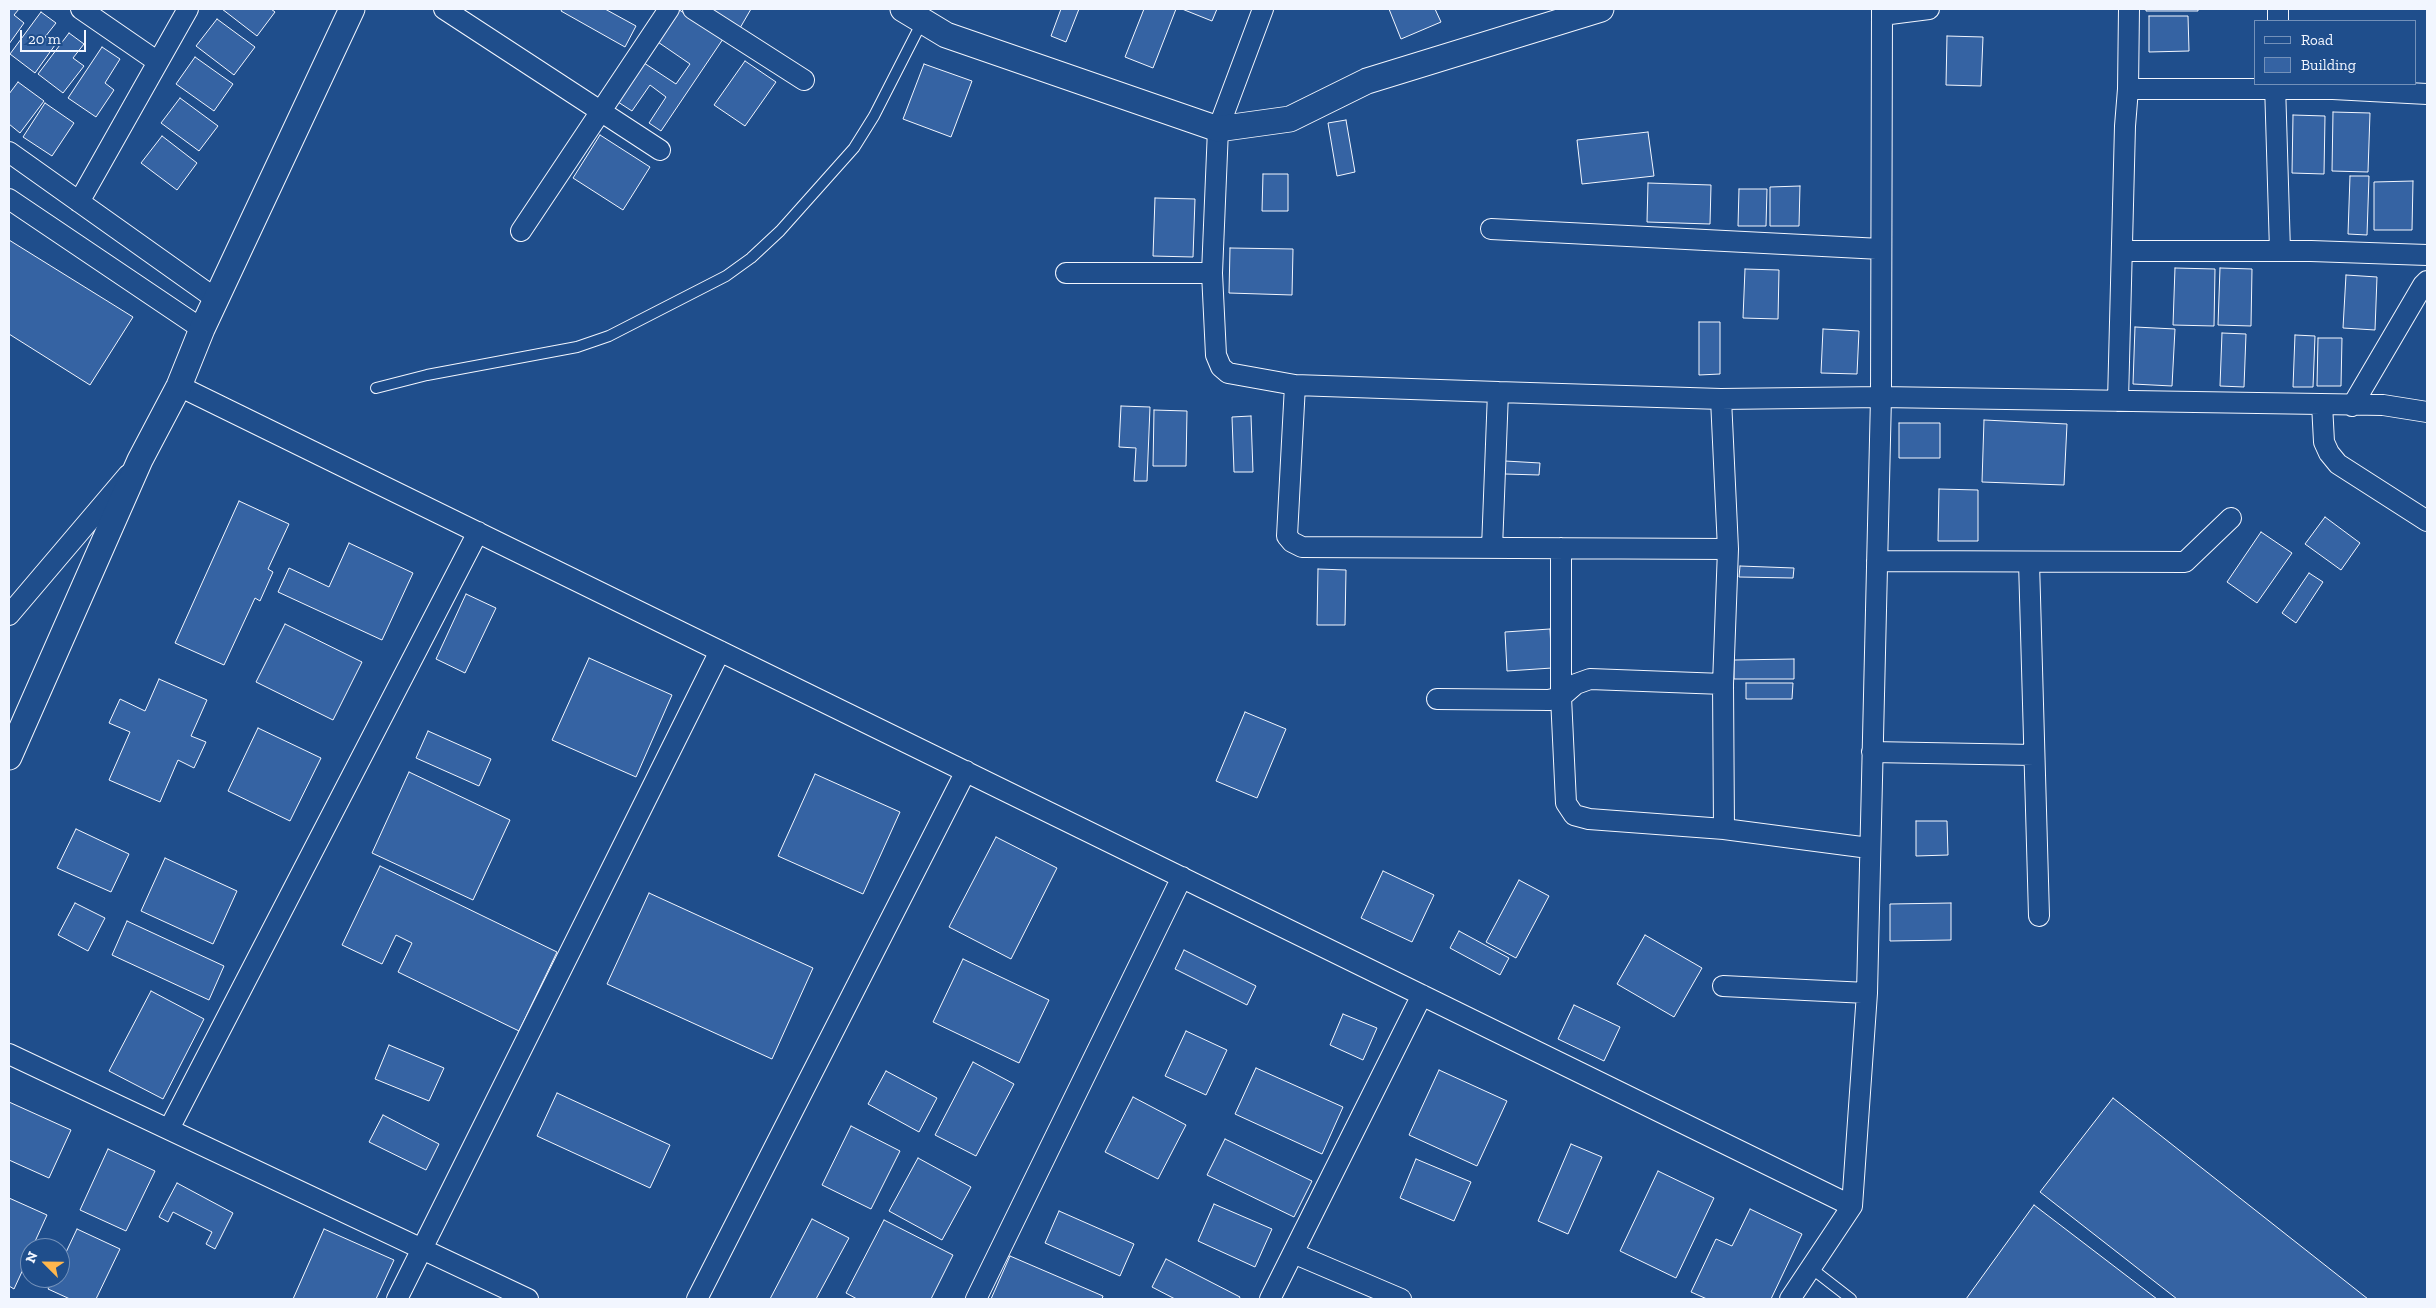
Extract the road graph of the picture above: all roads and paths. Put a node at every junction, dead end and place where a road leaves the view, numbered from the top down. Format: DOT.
graph roads {
  1 [pos="81,9"];
  2 [pos="188,9"];
  3 [pos="352,9"];
  4 [pos="444,9"];
  5 [pos="669,9"];
  6 [pos="693,9"];
  7 [pos="1263,9"];
  8 [pos="1601,9"];
  9 [pos="1929,9"];
  10 [pos="2127,11"];
  11 [pos="1882,12"];
  12 [pos="913,15"];
  13 [pos="158,62"];
  14 [pos="804,80"];
  15 [pos="2275,86"];
  16 [pos="2128,88"];
  17 [pos="2427,94"];
  18 [pos="600,112"];
  19 [pos="1218,128"];
  20 [pos="660,150"];
  21 [pos="9,152"];
  22 [pos="9,199"];
  23 [pos="79,202"];
  24 [pos="1491,229"];
  25 [pos="521,231"];
  26 [pos="1882,249"];
  27 [pos="2123,251"];
  28 [pos="2280,251"];
  29 [pos="2427,255"];
  30 [pos="1066,273"];
  31 [pos="1212,273"];
  32 [pos="2427,281"];
  33 [pos="216,299"];
  34 [pos="202,329"];
  35 [pos="1295,385"];
  36 [pos="179,386"];
  37 [pos="376,388"];
  38 [pos="1498,392"];
  39 [pos="1881,397"];
  40 [pos="1721,399"];
  41 [pos="2118,400"];
  42 [pos="2322,404"];
  43 [pos="2352,406"];
  44 [pos="2427,412"];
  45 [pos="140,460"];
  46 [pos="2231,518"];
  47 [pos="2427,522"];
  48 [pos="478,532"];
  49 [pos="1492,548"];
  50 [pos="1561,548"];
  51 [pos="1728,549"];
  52 [pos="1877,560"];
  53 [pos="2030,562"];
  54 [pos="9,615"];
  55 [pos="720,651"];
  56 [pos="1723,684"];
  57 [pos="1561,697"];
  58 [pos="1436,699"];
  59 [pos="1872,752"];
  60 [pos="2034,755"];
  61 [pos="9,757"];
  62 [pos="966,771"];
  63 [pos="1724,829"];
  64 [pos="1869,848"];
  65 [pos="1182,878"];
  66 [pos="2038,916"];
  67 [pos="1723,986"];
  68 [pos="1867,994"];
  69 [pos="1422,995"];
  70 [pos="9,1054"];
  71 [pos="169,1129"];
  72 [pos="1852,1206"];
  73 [pos="422,1249"];
  74 [pos="1293,1253"];
  75 [pos="1811,1268"];
  76 [pos="397,1299"];
  77 [pos="528,1299"];
  78 [pos="697,1299"];
  79 [pos="976,1299"];
  80 [pos="1270,1299"];
  81 [pos="1401,1299"];
  82 [pos="1790,1299"];
  83 [pos="1851,1299"];
  1 -- 13 [label="street"];
  2 -- 13 [label="street"];
  3 -- 33 [label="street"];
  4 -- 18 [label="street"];
  5 -- 18 [label="street"];
  6 -- 14 [label="street"];
  7 -- 19 [label="street"];
  8 -- 19 [label="street"];
  9 -- 11 [label="street"];
  10 -- 16 [label="street"];
  11 -- 26 [label="street"];
  12 -- 19 [label="street"];
  12 -- 37 [label="lane"];
  13 -- 23 [label="street"];
  15 -- 16 [label="street"];
  15 -- 17 [label="street"];
  15 -- 28 [label="street"];
  16 -- 27 [label="street"];
  18 -- 20 [label="street"];
  18 -- 25 [label="street"];
  19 -- 31 [label="street"];
  21 -- 23 [label="street"];
  22 -- 34 [label="street"];
  23 -- 33 [label="street"];
  24 -- 26 [label="street"];
  26 -- 39 [label="street"];
  27 -- 28 [label="street"];
  27 -- 41 [label="street"];
  28 -- 29 [label="street"];
  30 -- 31 [label="street"];
  31 -- 35 [label="street"];
  32 -- 43 [label="street"];
  33 -- 34 [label="street"];
  34 -- 36 [label="street"];
  35 -- 38 [label="street"];
  35 -- 49 [label="street"];
  36 -- 45 [label="street"];
  36 -- 48 [label="street"];
  38 -- 40 [label="street"];
  38 -- 49 [label="street"];
  39 -- 40 [label="street"];
  39 -- 41 [label="street"];
  39 -- 52 [label="street"];
  40 -- 51 [label="street"];
  41 -- 42 [label="street"];
  42 -- 43 [label="street"];
  42 -- 47 [label="street"];
  43 -- 44 [label="street"];
  45 -- 54 [label="street"];
  45 -- 61 [label="street"];
  46 -- 53 [label="street"];
  48 -- 55 [label="street"];
  48 -- 71 [label="street"];
  49 -- 50 [label="street"];
  50 -- 51 [label="street"];
  50 -- 57 [label="street"];
  51 -- 56 [label="street"];
  52 -- 53 [label="street"];
  52 -- 59 [label="street"];
  53 -- 60 [label="street"];
  55 -- 62 [label="street"];
  55 -- 73 [label="street"];
  56 -- 57 [label="street"];
  56 -- 63 [label="street"];
  57 -- 58 [label="street"];
  57 -- 63 [label="street"];
  59 -- 60 [label="street"];
  59 -- 64 [label="street"];
  60 -- 66 [label="street"];
  62 -- 65 [label="street"];
  62 -- 78 [label="street"];
  63 -- 64 [label="street"];
  64 -- 68 [label="street"];
  65 -- 69 [label="street"];
  65 -- 79 [label="street"];
  67 -- 68 [label="street"];
  68 -- 72 [label="street"];
  69 -- 72 [label="street"];
  69 -- 74 [label="street"];
  70 -- 71 [label="street"];
  71 -- 73 [label="street"];
  72 -- 75 [label="street"];
  73 -- 76 [label="street"];
  73 -- 77 [label="street"];
  74 -- 80 [label="street"];
  74 -- 81 [label="street"];
  75 -- 82 [label="street"];
  75 -- 83 [label="lane"];
}
